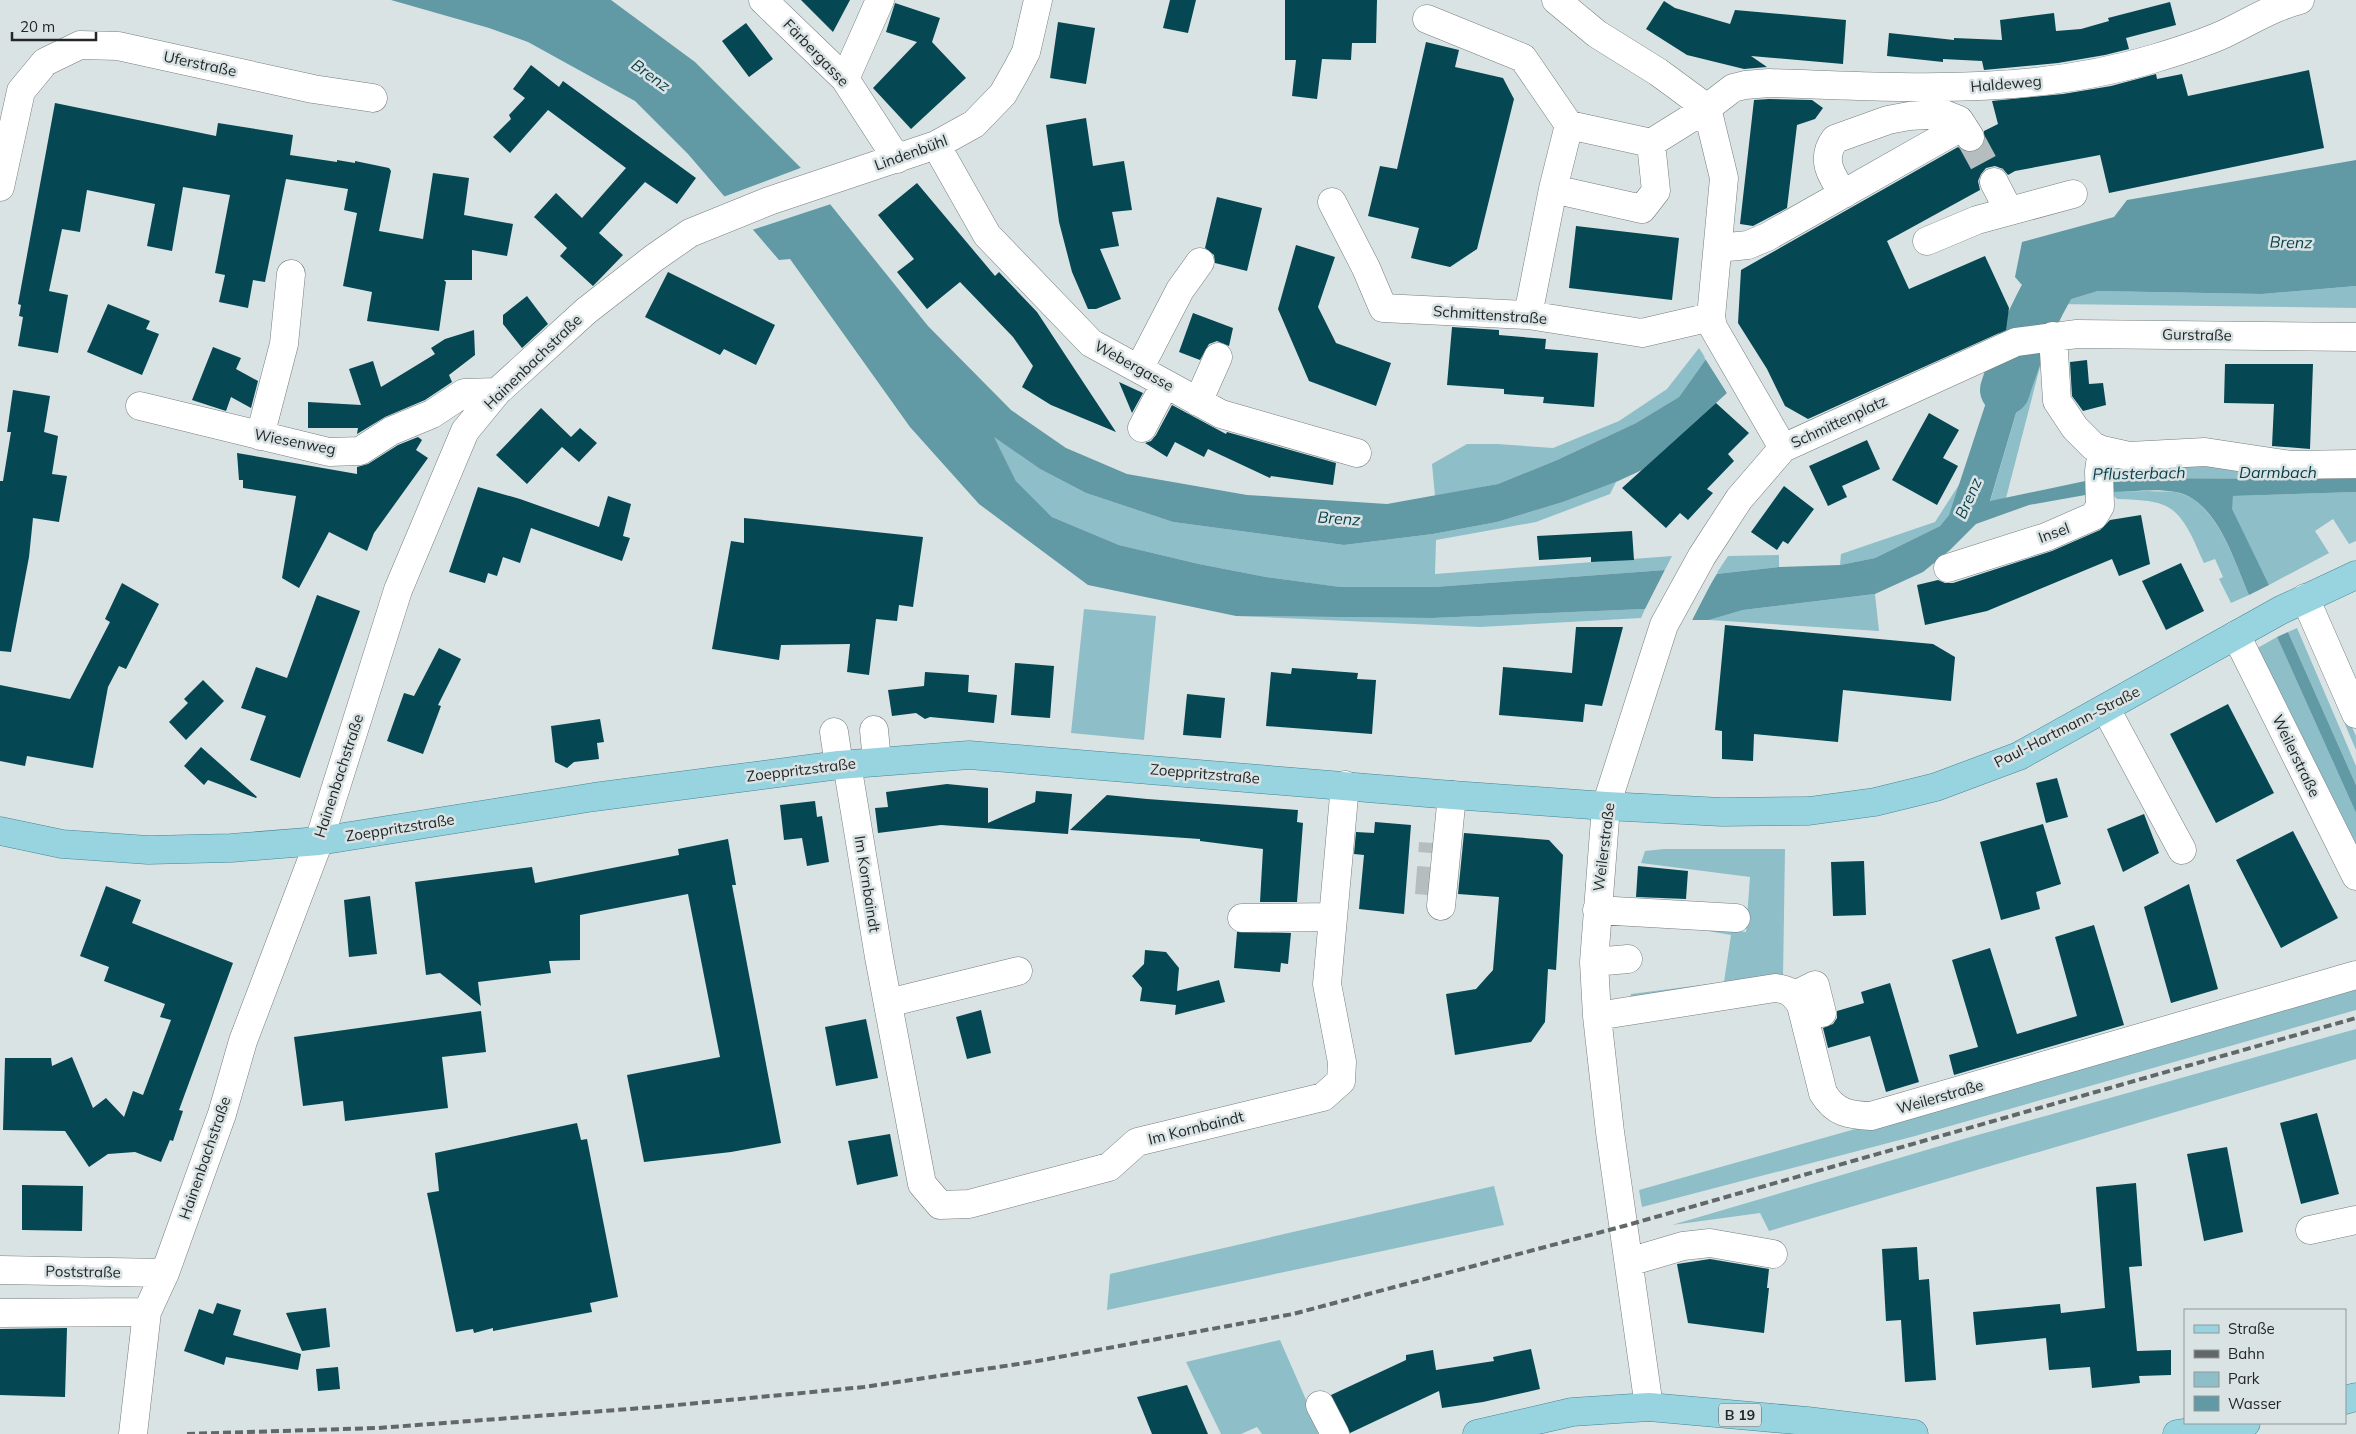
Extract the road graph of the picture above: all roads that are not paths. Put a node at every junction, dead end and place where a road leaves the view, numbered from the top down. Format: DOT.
graph roads {
  1 [pos="763,0"];
  2 [pos="880,0"];
  3 [pos="1038,0"];
  4 [pos="1556,0"];
  5 [pos="2300,0"];
  6 [pos="1427,19"];
  7 [pos="845,79"];
  8 [pos="373,98"];
  9 [pos="1707,108"];
  10 [pos="1569,124"];
  11 [pos="1651,143"];
  12 [pos="936,145"];
  13 [pos="897,159"];
  14 [pos="1994,182"];
  15 [pos="0,187"];
  16 [pos="1553,189"];
  17 [pos="1844,194"];
  18 [pos="2073,194"];
  19 [pos="1332,202"];
  20 [pos="2009,211"];
  21 [pos="711,223"];
  22 [pos="1928,241"];
  23 [pos="1718,248"];
  24 [pos="1200,262"];
  25 [pos="291,274"];
  26 [pos="1528,315"];
  27 [pos="1714,327"];
  28 [pos="2046,337"];
  29 [pos="2356,337"];
  30 [pos="1218,356"];
  31 [pos="1139,370"];
  32 [pos="1165,384"];
  33 [pos="497,392"];
  34 [pos="1198,402"];
  35 [pos="140,406"];
  36 [pos="1142,428"];
  37 [pos="260,436"];
  38 [pos="1783,448"];
  39 [pos="2102,450"];
  40 [pos="1357,453"];
  41 [pos="2356,464"];
  42 [pos="1948,568"];
  43 [pos="2356,575"];
  44 [pos="2283,610"];
  45 [pos="1664,625"];
  46 [pos="2236,635"];
  47 [pos="2106,710"];
  48 [pos="2356,714"];
  49 [pos="874,730"];
  50 [pos="834,732"];
  51 [pos="877,761"];
  52 [pos="843,764"];
  53 [pos="1345,785"];
  54 [pos="1445,795"];
  55 [pos="1606,806"];
  56 [pos="0,831"];
  57 [pos="319,840"];
  58 [pos="1433,843"];
  59 [pos="2182,850"];
  60 [pos="2356,876"];
  61 [pos="1441,906"];
  62 [pos="1597,910"];
  63 [pos="1333,917"];
  64 [pos="1242,918"];
  65 [pos="1736,918"];
  66 [pos="1628,959"];
  67 [pos="1594,962"];
  68 [pos="1821,969"];
  69 [pos="1018,971"];
  70 [pos="2356,975"];
  71 [pos="1795,995"];
  72 [pos="888,1003"];
  73 [pos="1822,1013"];
  74 [pos="1597,1016"];
  75 [pos="2356,1220"];
  76 [pos="2310,1230"];
  77 [pos="1773,1254"];
  78 [pos="1629,1262"];
  79 [pos="0,1270"];
  80 [pos="165,1273"];
  81 [pos="148,1312"];
  82 [pos="0,1313"];
  83 [pos="1320,1406"];
  84 [pos="1649,1407"];
  85 [pos="2242,1424"];
  86 [pos="1838,1429"];
  87 [pos="2214,1431"];
  88 [pos="132,1434"];
  89 [pos="1334,1434"];
  90 [pos="1477,1434"];
  91 [pos="1908,1434"];
  92 [pos="1914,1434"];
  93 [pos="2177,1434"];
  1 -- 7 [label="street, Färbergasse"];
  2 -- 7 [label="street"];
  3 -- 12 [label="street, Lindenbühl"];
  4 -- 9 [label="street"];
  5 -- 9 [label="street, Haldeweg"];
  6 -- 10 [label="street"];
  7 -- 13 [label="street, Färbergasse"];
  8 -- 15 [label="street, Uferstraße"];
  9 -- 11 [label="street, Haldeweg"];
  9 -- 23 [label="street"];
  10 -- 11 [label="street"];
  10 -- 16 [label="street"];
  11 -- 16 [label="street"];
  12 -- 13 [label="street, Lindenbühl"];
  12 -- 31 [label="street, Webergasse"];
  13 -- 21 [label="street, Lindenbühl"];
  14 -- 20 [label="street"];
  16 -- 26 [label="street"];
  17 -- 17 [label="street"];
  17 -- 23 [label="street"];
  18 -- 20 [label="street"];
  19 -- 26 [label="street, Schmittenstraße"];
  20 -- 22 [label="street"];
  21 -- 33 [label="street, Hainenbachstraße"];
  23 -- 27 [label="street"];
  24 -- 31 [label="street"];
  25 -- 37 [label="street"];
  26 -- 27 [label="street, Schmittenstraße"];
  27 -- 38 [label="street"];
  28 -- 29 [label="street, Gurstraße"];
  28 -- 38 [label="street, Schmittenplatz"];
  28 -- 39 [label="street"];
  30 -- 34 [label="street"];
  31 -- 32 [label="street, Webergasse"];
  32 -- 34 [label="street, Webergasse"];
  32 -- 36 [label="street"];
  33 -- 37 [label="street, Wiesenweg"];
  33 -- 57 [label="street, Hainenbachstraße"];
  34 -- 40 [label="street, Webergasse"];
  35 -- 37 [label="street, Wiesenweg"];
  38 -- 45 [label="street, Schmittenplatz"];
  39 -- 41 [label="street"];
  39 -- 42 [label="street, Insel"];
  43 -- 44 [label="main road, Paul-Hartmann-Straße"];
  44 -- 46 [label="main road, Paul-Hartmann-Straße"];
  44 -- 48 [label="street"];
  45 -- 55 [label="street, Weilerstraße"];
  46 -- 47 [label="main road, Paul-Hartmann-Straße"];
  46 -- 60 [label="street, Weilerstraße"];
  47 -- 55 [label="main road, Paul-Hartmann-Straße"];
  47 -- 59 [label="street"];
  49 -- 51 [label="street"];
  50 -- 52 [label="street, Im Kornbaindt"];
  51 -- 52 [label="main road, Zoeppritzstraße"];
  51 -- 53 [label="main road, Zoeppritzstraße"];
  52 -- 57 [label="main road, Zoeppritzstraße"];
  52 -- 72 [label="street, Im Kornbaindt"];
  53 -- 54 [label="main road, Zoeppritzstraße"];
  53 -- 63 [label="street, Im Kornbaindt"];
  54 -- 55 [label="main road, Zoeppritzstraße"];
  54 -- 58 [label="street"];
  54 -- 61 [label="street"];
  55 -- 62 [label="street, Weilerstraße"];
  56 -- 57 [label="main road, Zoeppritzstraße"];
  57 -- 80 [label="street, Hainenbachstraße"];
  62 -- 65 [label="street"];
  62 -- 67 [label="street, Weilerstraße"];
  63 -- 64 [label="street"];
  63 -- 72 [label="street, Im Kornbaindt"];
  66 -- 67 [label="street"];
  67 -- 74 [label="street, Weilerstraße"];
  68 -- 71 [label="street"];
  69 -- 72 [label="street"];
  70 -- 71 [label="street, Weilerstraße"];
  71 -- 73 [label="street"];
  71 -- 74 [label="street"];
  74 -- 78 [label="street, Weilerstraße"];
  75 -- 76 [label="street"];
  77 -- 78 [label="street"];
  78 -- 84 [label="street, Weilerstraße"];
  79 -- 80 [label="street, Poststraße"];
  80 -- 81 [label="street, Hainenbachstraße"];
  81 -- 82 [label="street"];
  81 -- 88 [label="street, Hainenbachstraße"];
  83 -- 89 [label="street"];
  84 -- 86 [label="main road, B 19"];
  84 -- 90 [label="main road, B 19"];
  85 -- 87 [label="main road"];
  86 -- 91 [label="main road, B 19"];
  87 -- 93 [label="main road"];
  91 -- 92 [label="main road, B 19"];
}
